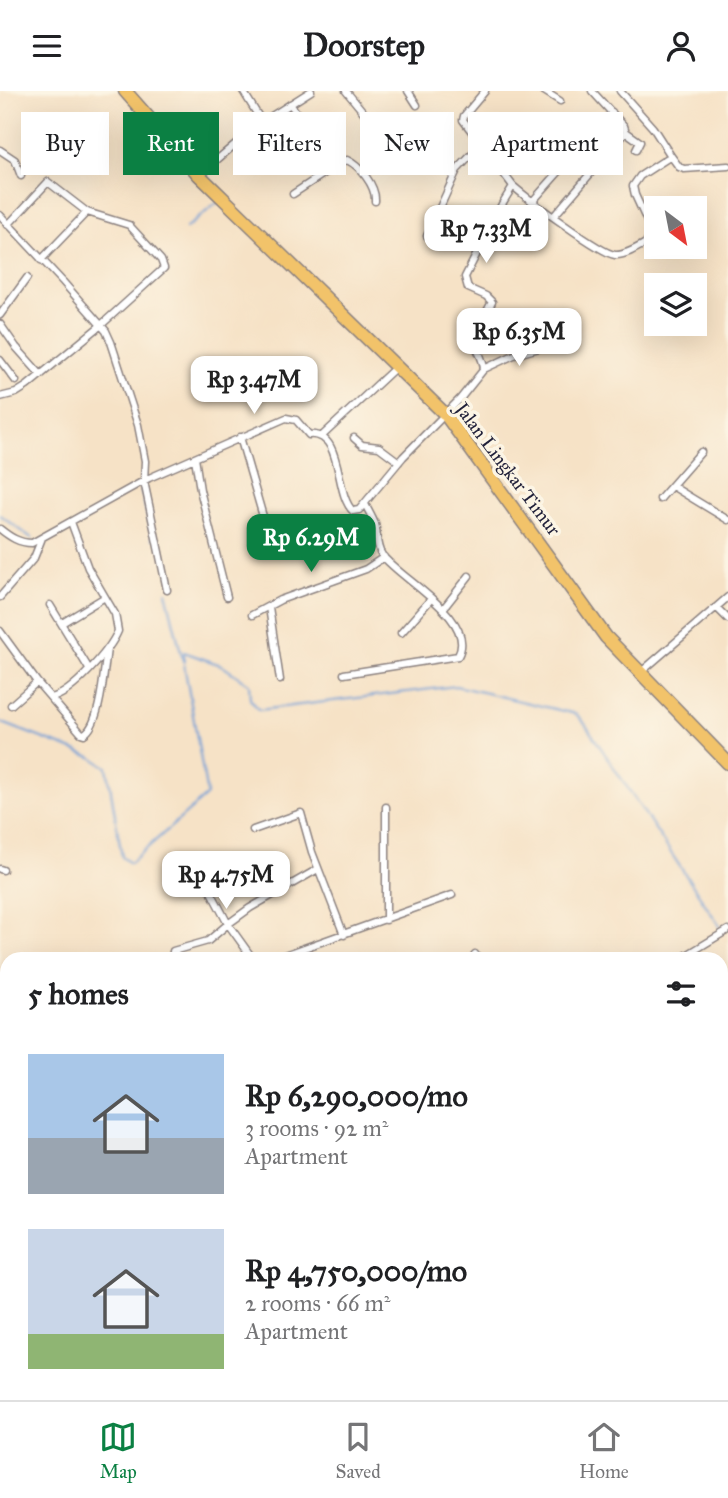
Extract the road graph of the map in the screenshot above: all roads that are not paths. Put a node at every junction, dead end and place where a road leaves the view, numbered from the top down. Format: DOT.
graph roads {
  1 [pos="125,91"];
  2 [pos="243,91"];
  3 [pos="311,91"];
  4 [pos="346,91"];
  5 [pos="408,91"];
  6 [pos="485,91"];
  7 [pos="544,91"];
  8 [pos="592,91"];
  9 [pos="620,91"];
  10 [pos="560,101"];
  11 [pos="290,104"];
  12 [pos="417,105"];
  13 [pos="144,112"];
  14 [pos="256,112"];
  15 [pos="278,112"];
  16 [pos="296,112"];
  17 [pos="363,112"];
  18 [pos="611,112"];
  19 [pos="623,125"];
  20 [pos="468,127"];
  21 [pos="626,132"];
  22 [pos="233,146"];
  23 [pos="636,150"];
  24 [pos="0,151"];
  25 [pos="671,156"];
  26 [pos="219,158"];
  27 [pos="468,159"];
  28 [pos="346,160"];
  29 [pos="728,166"];
  30 [pos="199,175"];
  31 [pos="323,175"];
  32 [pos="504,175"];
  33 [pos="556,175"];
  34 [pos="21,176"];
  35 [pos="513,186"];
  36 [pos="293,194"];
  37 [pos="375,201"];
  38 [pos="532,202"];
  39 [pos="502,204"];
  40 [pos="87,212"];
  41 [pos="0,215"];
  42 [pos="554,216"];
  43 [pos="8,225"];
  44 [pos="428,236"];
  45 [pos="504,241"];
  46 [pos="41,260"];
  47 [pos="27,278"];
  48 [pos="0,315"];
  49 [pos="100,325"];
  50 [pos="0,326"];
  51 [pos="546,346"];
  52 [pos="0,360"];
  53 [pos="395,367"];
  54 [pos="484,369"];
  55 [pos="41,375"];
  56 [pos="16,381"];
  57 [pos="0,397"];
  58 [pos="445,414"];
  59 [pos="322,436"];
  60 [pos="240,437"];
  61 [pos="354,438"];
  62 [pos="701,452"];
  63 [pos="195,458"];
  64 [pos="399,462"];
  65 [pos="144,481"];
  66 [pos="672,486"];
  67 [pos="660,499"];
  68 [pos="365,504"];
  69 [pos="728,520"];
  70 [pos="71,522"];
  71 [pos="0,529"];
  72 [pos="295,533"];
  73 [pos="42,538"];
  74 [pos="384,557"];
  75 [pos="469,576"];
  76 [pos="167,590"];
  77 [pos="0,597"];
  78 [pos="105,597"];
  79 [pos="227,597"];
  80 [pos="728,597"];
  81 [pos="431,599"];
  82 [pos="50,605"];
  83 [pos="269,607"];
  84 [pos="717,608"];
  85 [pos="443,609"];
  86 [pos="252,615"];
  87 [pos="728,619"];
  88 [pos="62,623"];
  89 [pos="0,631"];
  90 [pos="401,633"];
  91 [pos="107,649"];
  92 [pos="89,669"];
  93 [pos="640,673"];
  94 [pos="344,674"];
  95 [pos="280,680"];
  96 [pos="37,682"];
  97 [pos="51,698"];
  98 [pos="11,705"];
  99 [pos="728,763"];
  100 [pos="386,807"];
  101 [pos="253,830"];
  102 [pos="318,869"];
  103 [pos="209,888"];
  104 [pos="452,895"];
  105 [pos="386,920"];
  106 [pos="228,924"];
  107 [pos="727,931"];
  108 [pos="344,935"];
  109 [pos="173,952"];
  110 [pos="248,952"];
  111 [pos="295,952"];
  112 [pos="692,952"];
  1 -- 13 [label="highway, Jalan Lingkar Timur"];
  2 -- 14 [label="street"];
  3 -- 11 [label="street"];
  4 -- 17 [label="street"];
  5 -- 12 [label="street"];
  6 -- 20 [label="street"];
  7 -- 10 [label="street"];
  8 -- 18 [label="street"];
  9 -- 25 [label="street"];
  11 -- 15 [label="street"];
  11 -- 16 [label="street"];
  19 -- 21 [label="street"];
  21 -- 23 [label="street"];
  21 -- 42 [label="street"];
  22 -- 26 [label="street"];
  24 -- 34 [label="street"];
  25 -- 29 [label="street"];
  25 -- 42 [label="street"];
  27 -- 44 [label="street"];
  28 -- 37 [label="street"];
  30 -- 53 [label="highway, Jalan Lingkar Timur"];
  31 -- 36 [label="street"];
  32 -- 35 [label="street"];
  33 -- 38 [label="street"];
  35 -- 38 [label="street"];
  35 -- 39 [label="street"];
  38 -- 42 [label="street"];
  39 -- 45 [label="street"];
  39 -- 54 [label="street"];
  40 -- 43 [label="street"];
  40 -- 46 [label="street"];
  40 -- 49 [label="street"];
  41 -- 43 [label="street"];
  43 -- 46 [label="street"];
  46 -- 49 [label="street"];
  47 -- 48 [label="street"];
  49 -- 55 [label="street"];
  49 -- 65 [label="street"];
  50 -- 55 [label="street"];
  51 -- 54 [label="street"];
  52 -- 56 [label="street"];
  53 -- 58 [label="highway, Jalan Lingkar Timur"];
  53 -- 59 [label="street"];
  54 -- 58 [label="street"];
  55 -- 57 [label="street"];
  58 -- 64 [label="street"];
  58 -- 93 [label="highway, Jalan Lingkar Timur"];
  59 -- 60 [label="street"];
  59 -- 68 [label="street"];
  60 -- 63 [label="street"];
  60 -- 72 [label="street"];
  61 -- 64 [label="street"];
  62 -- 66 [label="street"];
  63 -- 65 [label="street"];
  63 -- 79 [label="street"];
  64 -- 68 [label="street"];
  65 -- 70 [label="street"];
  65 -- 76 [label="street"];
  66 -- 67 [label="street"];
  66 -- 69 [label="street"];
  68 -- 74 [label="street"];
  70 -- 73 [label="street"];
  70 -- 78 [label="street"];
  71 -- 73 [label="street"];
  73 -- 77 [label="street"];
  74 -- 81 [label="street"];
  74 -- 83 [label="street"];
  75 -- 85 [label="street"];
  78 -- 88 [label="street"];
  78 -- 91 [label="street"];
  80 -- 84 [label="street"];
  81 -- 85 [label="street"];
  81 -- 90 [label="street"];
  82 -- 88 [label="street"];
  83 -- 86 [label="street"];
  83 -- 95 [label="street"];
  84 -- 87 [label="street"];
  84 -- 93 [label="street"];
  85 -- 94 [label="street"];
  88 -- 92 [label="street"];
  89 -- 96 [label="street"];
  91 -- 92 [label="street"];
  91 -- 97 [label="street"];
  92 -- 97 [label="street"];
  93 -- 99 [label="highway, Jalan Lingkar Timur"];
  96 -- 97 [label="street"];
  96 -- 98 [label="street"];
  100 -- 105 [label="street"];
  101 -- 102 [label="street"];
  102 -- 106 [label="street"];
  102 -- 108 [label="street"];
  103 -- 106 [label="street"];
  104 -- 105 [label="street"];
  105 -- 108 [label="street"];
  106 -- 109 [label="street"];
  106 -- 110 [label="street"];
  107 -- 112 [label="street"];
  108 -- 111 [label="street"];
}
